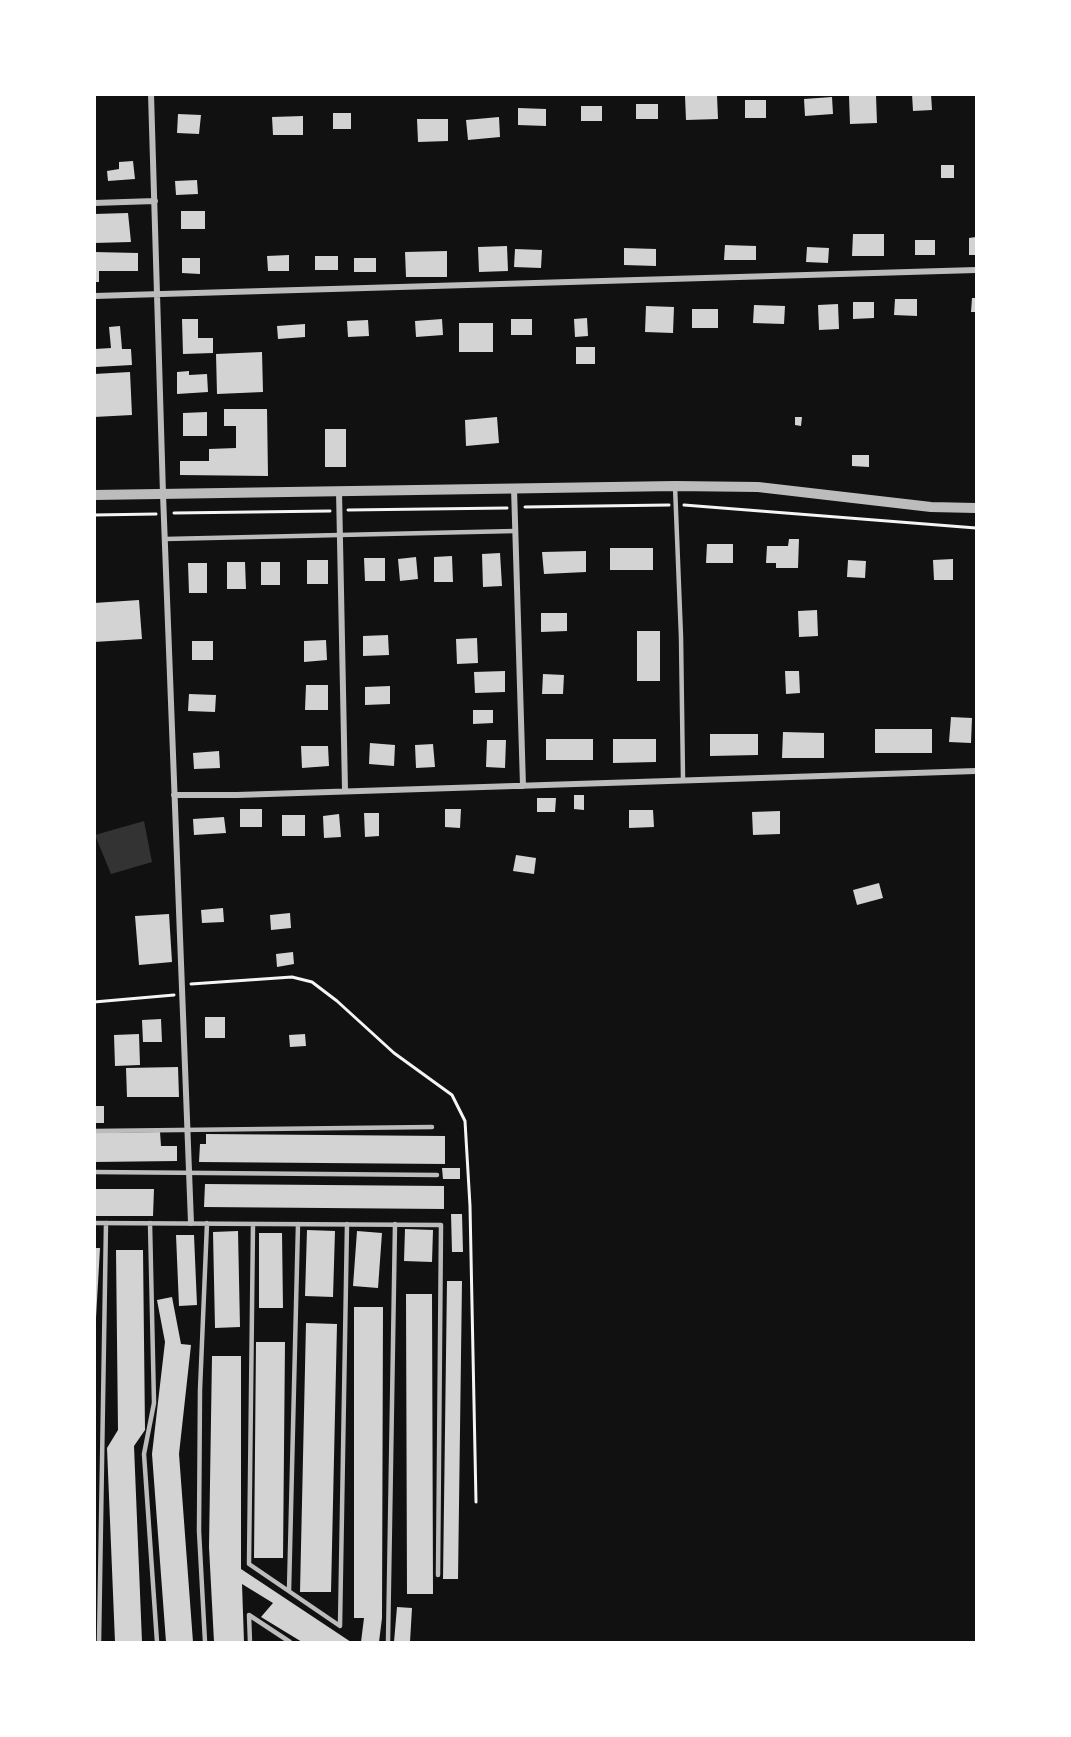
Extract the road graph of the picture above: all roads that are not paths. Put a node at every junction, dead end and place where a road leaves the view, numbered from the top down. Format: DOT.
graph roads {
  1 [pos="151,94"];
  2 [pos="155,201"];
  3 [pos="94,203"];
  4 [pos="976,270"];
  5 [pos="157,292"];
  6 [pos="94,296"];
  7 [pos="675,486"];
  8 [pos="514,487"];
  9 [pos="339,491"];
  10 [pos="163,494"];
  11 [pos="94,495"];
  12 [pos="976,508"];
  13 [pos="515,531"];
  14 [pos="340,536"];
  15 [pos="165,539"];
  16 [pos="976,771"];
  17 [pos="683,779"];
  18 [pos="524,786"];
  19 [pos="345,790"];
  20 [pos="174,795"];
  21 [pos="432,1127"];
  22 [pos="187,1130"];
  23 [pos="94,1131"];
  24 [pos="189,1171"];
  25 [pos="94,1172"];
  26 [pos="437,1175"];
  27 [pos="94,1223"];
  28 [pos="106,1223"];
  29 [pos="150,1223"];
  30 [pos="191,1223"];
  31 [pos="207,1223"];
  32 [pos="253,1224"];
  33 [pos="298,1224"];
  34 [pos="347,1224"];
  35 [pos="394,1224"];
  36 [pos="438,1575"];
  37 [pos="289,1591"];
  38 [pos="99,1642"];
  39 [pos="157,1642"];
  40 [pos="205,1642"];
  41 [pos="250,1642"];
  42 [pos="290,1642"];
  43 [pos="388,1642"];
  1 -- 2 [label="street"];
  2 -- 3 [label="street"];
  2 -- 5 [label="street"];
  4 -- 5 [label="street"];
  5 -- 6 [label="street"];
  5 -- 10 [label="street"];
  7 -- 8 [label="street"];
  7 -- 12 [label="street"];
  7 -- 17 [label="lane"];
  8 -- 9 [label="street"];
  8 -- 13 [label="street"];
  9 -- 10 [label="street"];
  9 -- 14 [label="street"];
  10 -- 11 [label="street"];
  10 -- 15 [label="street"];
  13 -- 14 [label="lane"];
  13 -- 18 [label="street"];
  14 -- 15 [label="lane"];
  14 -- 19 [label="street"];
  15 -- 20 [label="street"];
  16 -- 17 [label="street"];
  17 -- 18 [label="street"];
  18 -- 19 [label="street"];
  19 -- 20 [label="street"];
  20 -- 22 [label="street"];
  21 -- 22 [label="lane"];
  22 -- 23 [label="lane"];
  22 -- 24 [label="street"];
  24 -- 25 [label="lane"];
  24 -- 26 [label="lane"];
  24 -- 30 [label="street"];
  27 -- 28 [label="lane"];
  28 -- 29 [label="lane"];
  28 -- 38 [label="lane"];
  29 -- 30 [label="lane"];
  29 -- 39 [label="lane"];
  30 -- 31 [label="lane"];
  31 -- 32 [label="lane"];
  31 -- 40 [label="lane"];
  32 -- 33 [label="lane"];
  32 -- 37 [label="lane"];
  33 -- 34 [label="lane"];
  33 -- 37 [label="lane"];
  34 -- 35 [label="lane"];
  34 -- 37 [label="lane"];
  35 -- 36 [label="lane"];
  35 -- 43 [label="lane"];
  41 -- 42 [label="lane"];
}
